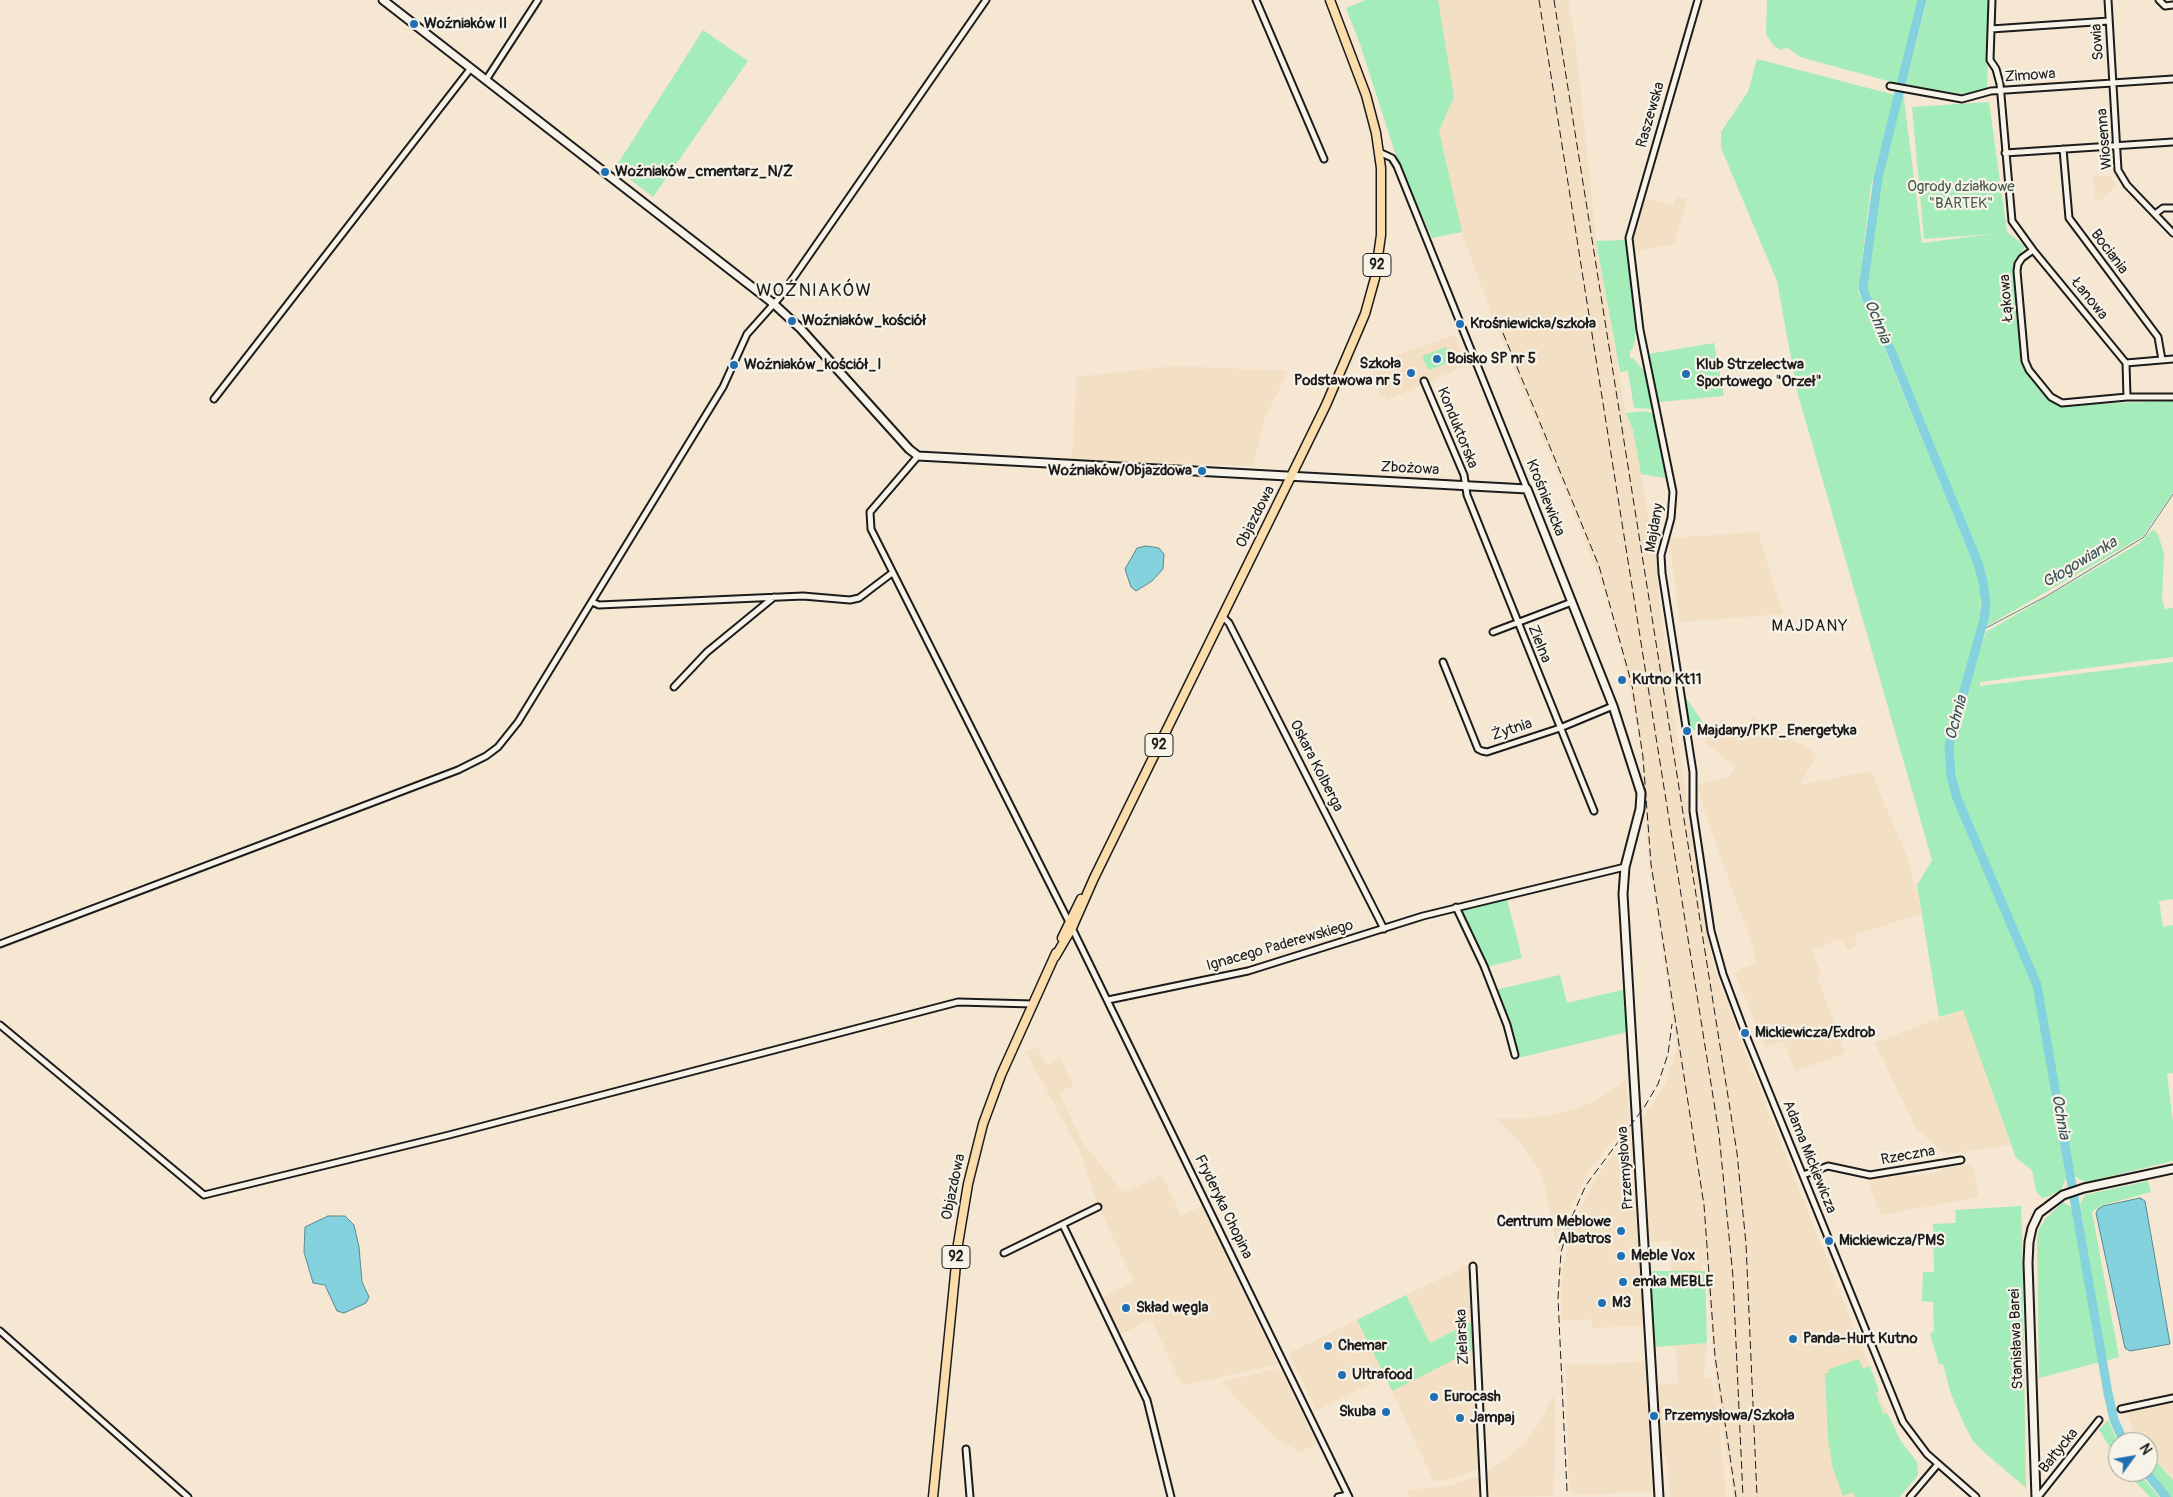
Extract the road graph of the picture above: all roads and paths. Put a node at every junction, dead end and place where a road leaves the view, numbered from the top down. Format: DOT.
graph roads {
  1 [pos="383,0"];
  2 [pos="538,0"];
  3 [pos="986,0"];
  4 [pos="1256,0"];
  5 [pos="1330,0"];
  6 [pos="1698,0"];
  7 [pos="1992,0"];
  8 [pos="2108,0"];
  9 [pos="2159,0"];
  10 [pos="2173,5"];
  11 [pos="2109,21"];
  12 [pos="1991,29"];
  13 [pos="471,68"];
  14 [pos="2173,79"];
  15 [pos="486,80"];
  16 [pos="2113,82"];
  17 [pos="1890,86"];
  18 [pos="2000,90"];
  19 [pos="2173,142"];
  20 [pos="2117,146"];
  21 [pos="2063,149"];
  22 [pos="1379,152"];
  23 [pos="2005,153"];
  24 [pos="1324,160"];
  25 [pos="2173,208"];
  26 [pos="2155,214"];
  27 [pos="2173,233"];
  28 [pos="1629,238"];
  29 [pos="2033,250"];
  30 [pos="774,304"];
  31 [pos="2173,359"];
  32 [pos="2162,360"];
  33 [pos="2126,363"];
  34 [pos="1424,381"];
  35 [pos="2127,397"];
  36 [pos="2173,397"];
  37 [pos="214,399"];
  38 [pos="918,456"];
  39 [pos="1291,477"];
  40 [pos="1466,486"];
  41 [pos="1527,489"];
  42 [pos="892,572"];
  43 [pos="775,597"];
  44 [pos="592,602"];
  45 [pos="1572,602"];
  46 [pos="1222,616"];
  47 [pos="1518,624"];
  48 [pos="1493,632"];
  49 [pos="1443,662"];
  50 [pos="674,687"];
  51 [pos="1613,706"];
  52 [pos="1560,728"];
  53 [pos="1693,793"];
  54 [pos="1594,811"];
  55 [pos="1625,867"];
  56 [pos="1456,907"];
  57 [pos="1071,925"];
  58 [pos="1384,929"];
  59 [pos="0,944"];
  60 [pos="1108,1000"];
  61 [pos="1033,1004"];
  62 [pos="0,1025"];
  63 [pos="1515,1055"];
  64 [pos="1961,1160"];
  65 [pos="2173,1169"];
  66 [pos="1803,1175"];
  67 [pos="1098,1207"];
  68 [pos="1063,1225"];
  69 [pos="1004,1253"];
  70 [pos="1472,1266"];
  71 [pos="0,1331"];
  72 [pos="2173,1398"];
  73 [pos="2121,1409"];
  74 [pos="2099,1420"];
  75 [pos="966,1449"];
  76 [pos="1938,1464"];
  77 [pos="1969,1495"];
  78 [pos="1348,1496"];
  79 [pos="188,1497"];
  80 [pos="933,1497"];
  81 [pos="970,1497"];
  82 [pos="1171,1497"];
  83 [pos="1338,1497"];
  84 [pos="1484,1497"];
  85 [pos="1659,1497"];
  86 [pos="1910,1497"];
  87 [pos="1976,1497"];
  88 [pos="2037,1497"];
  1 -- 13 [label="street"];
  2 -- 15 [label="street"];
  3 -- 30 [label="street"];
  4 -- 24 [label="street"];
  5 -- 22 [label="main road, 92"];
  6 -- 28 [label="street, Raszewska"];
  7 -- 12 [label="street"];
  8 -- 11 [label="street, Sowia"];
  9 -- 10 [label="street"];
  11 -- 12 [label="street"];
  11 -- 16 [label="street, Sowia"];
  12 -- 18 [label="street"];
  13 -- 15 [label="street"];
  13 -- 37 [label="street"];
  14 -- 16 [label="street, Zimowa"];
  15 -- 30 [label="street"];
  16 -- 18 [label="street, Zimowa"];
  16 -- 20 [label="street, Wiosenna"];
  17 -- 18 [label="street, Zimowa"];
  18 -- 23 [label="street"];
  19 -- 20 [label="street"];
  20 -- 21 [label="street"];
  20 -- 26 [label="street, Wiosenna"];
  21 -- 23 [label="street"];
  21 -- 32 [label="street, Bociania"];
  22 -- 39 [label="main road, Objazdowa / 92"];
  22 -- 41 [label="street, Krośniewicka"];
  23 -- 29 [label="street"];
  25 -- 26 [label="street"];
  26 -- 27 [label="street, Wiosenna"];
  28 -- 53 [label="street, Majdany"];
  29 -- 33 [label="street, Łanowa"];
  29 -- 35 [label="street, Łąkowa"];
  30 -- 38 [label="street"];
  30 -- 44 [label="street"];
  31 -- 32 [label="street"];
  32 -- 33 [label="street"];
  33 -- 35 [label="street"];
  34 -- 40 [label="street, Konduktorska"];
  35 -- 36 [label="street"];
  38 -- 39 [label="street, Zbożowa"];
  38 -- 42 [label="street, Fryderyka Chopina"];
  39 -- 40 [label="street, Zbożowa"];
  39 -- 46 [label="main road, Objazdowa / 92"];
  40 -- 41 [label="street, Zbożowa"];
  40 -- 47 [label="street, Zielna"];
  41 -- 45 [label="street, Krośniewicka"];
  42 -- 43 [label="street"];
  42 -- 57 [label="street, Fryderyka Chopina"];
  43 -- 44 [label="street"];
  43 -- 50 [label="street"];
  44 -- 59 [label="street"];
  45 -- 47 [label="street"];
  45 -- 51 [label="street, Krośniewicka"];
  46 -- 57 [label="main road, Objazdowa / 92"];
  46 -- 58 [label="street, Oskara Kolberga"];
  47 -- 48 [label="street"];
  47 -- 52 [label="street, Zielna"];
  49 -- 52 [label="street, Żytnia"];
  51 -- 52 [label="street, Żytnia"];
  51 -- 55 [label="street, Krośniewicka"];
  52 -- 54 [label="street, Zielna"];
  53 -- 66 [label="street, Adama Mickiewicza"];
  55 -- 56 [label="street, Ignacego Paderewskiego"];
  55 -- 85 [label="street, Przemysłowa"];
  56 -- 58 [label="street, Ignacego Paderewskiego"];
  56 -- 63 [label="street"];
  57 -- 60 [label="street, Fryderyka Chopina"];
  57 -- 61 [label="main road, Objazdowa / 92"];
  58 -- 60 [label="street, Ignacego Paderewskiego"];
  60 -- 78 [label="street, Fryderyka Chopina"];
  61 -- 62 [label="street"];
  61 -- 80 [label="main road, Objazdowa / 92"];
  64 -- 66 [label="street, Rzeczna"];
  65 -- 88 [label="street, Stanisława Barei"];
  66 -- 76 [label="street, Adama Mickiewicza"];
  67 -- 68 [label="street"];
  68 -- 69 [label="street"];
  68 -- 82 [label="street"];
  70 -- 84 [label="street, Zielarska"];
  71 -- 79 [label="street"];
  72 -- 73 [label="street"];
  74 -- 88 [label="street, Bałtycka"];
  75 -- 81 [label="street"];
  76 -- 77 [label="street, Adama Mickiewicza"];
  76 -- 86 [label="street"];
  77 -- 87 [label="street, Adama Mickiewicza"];
  78 -- 83 [label="street"];
}
